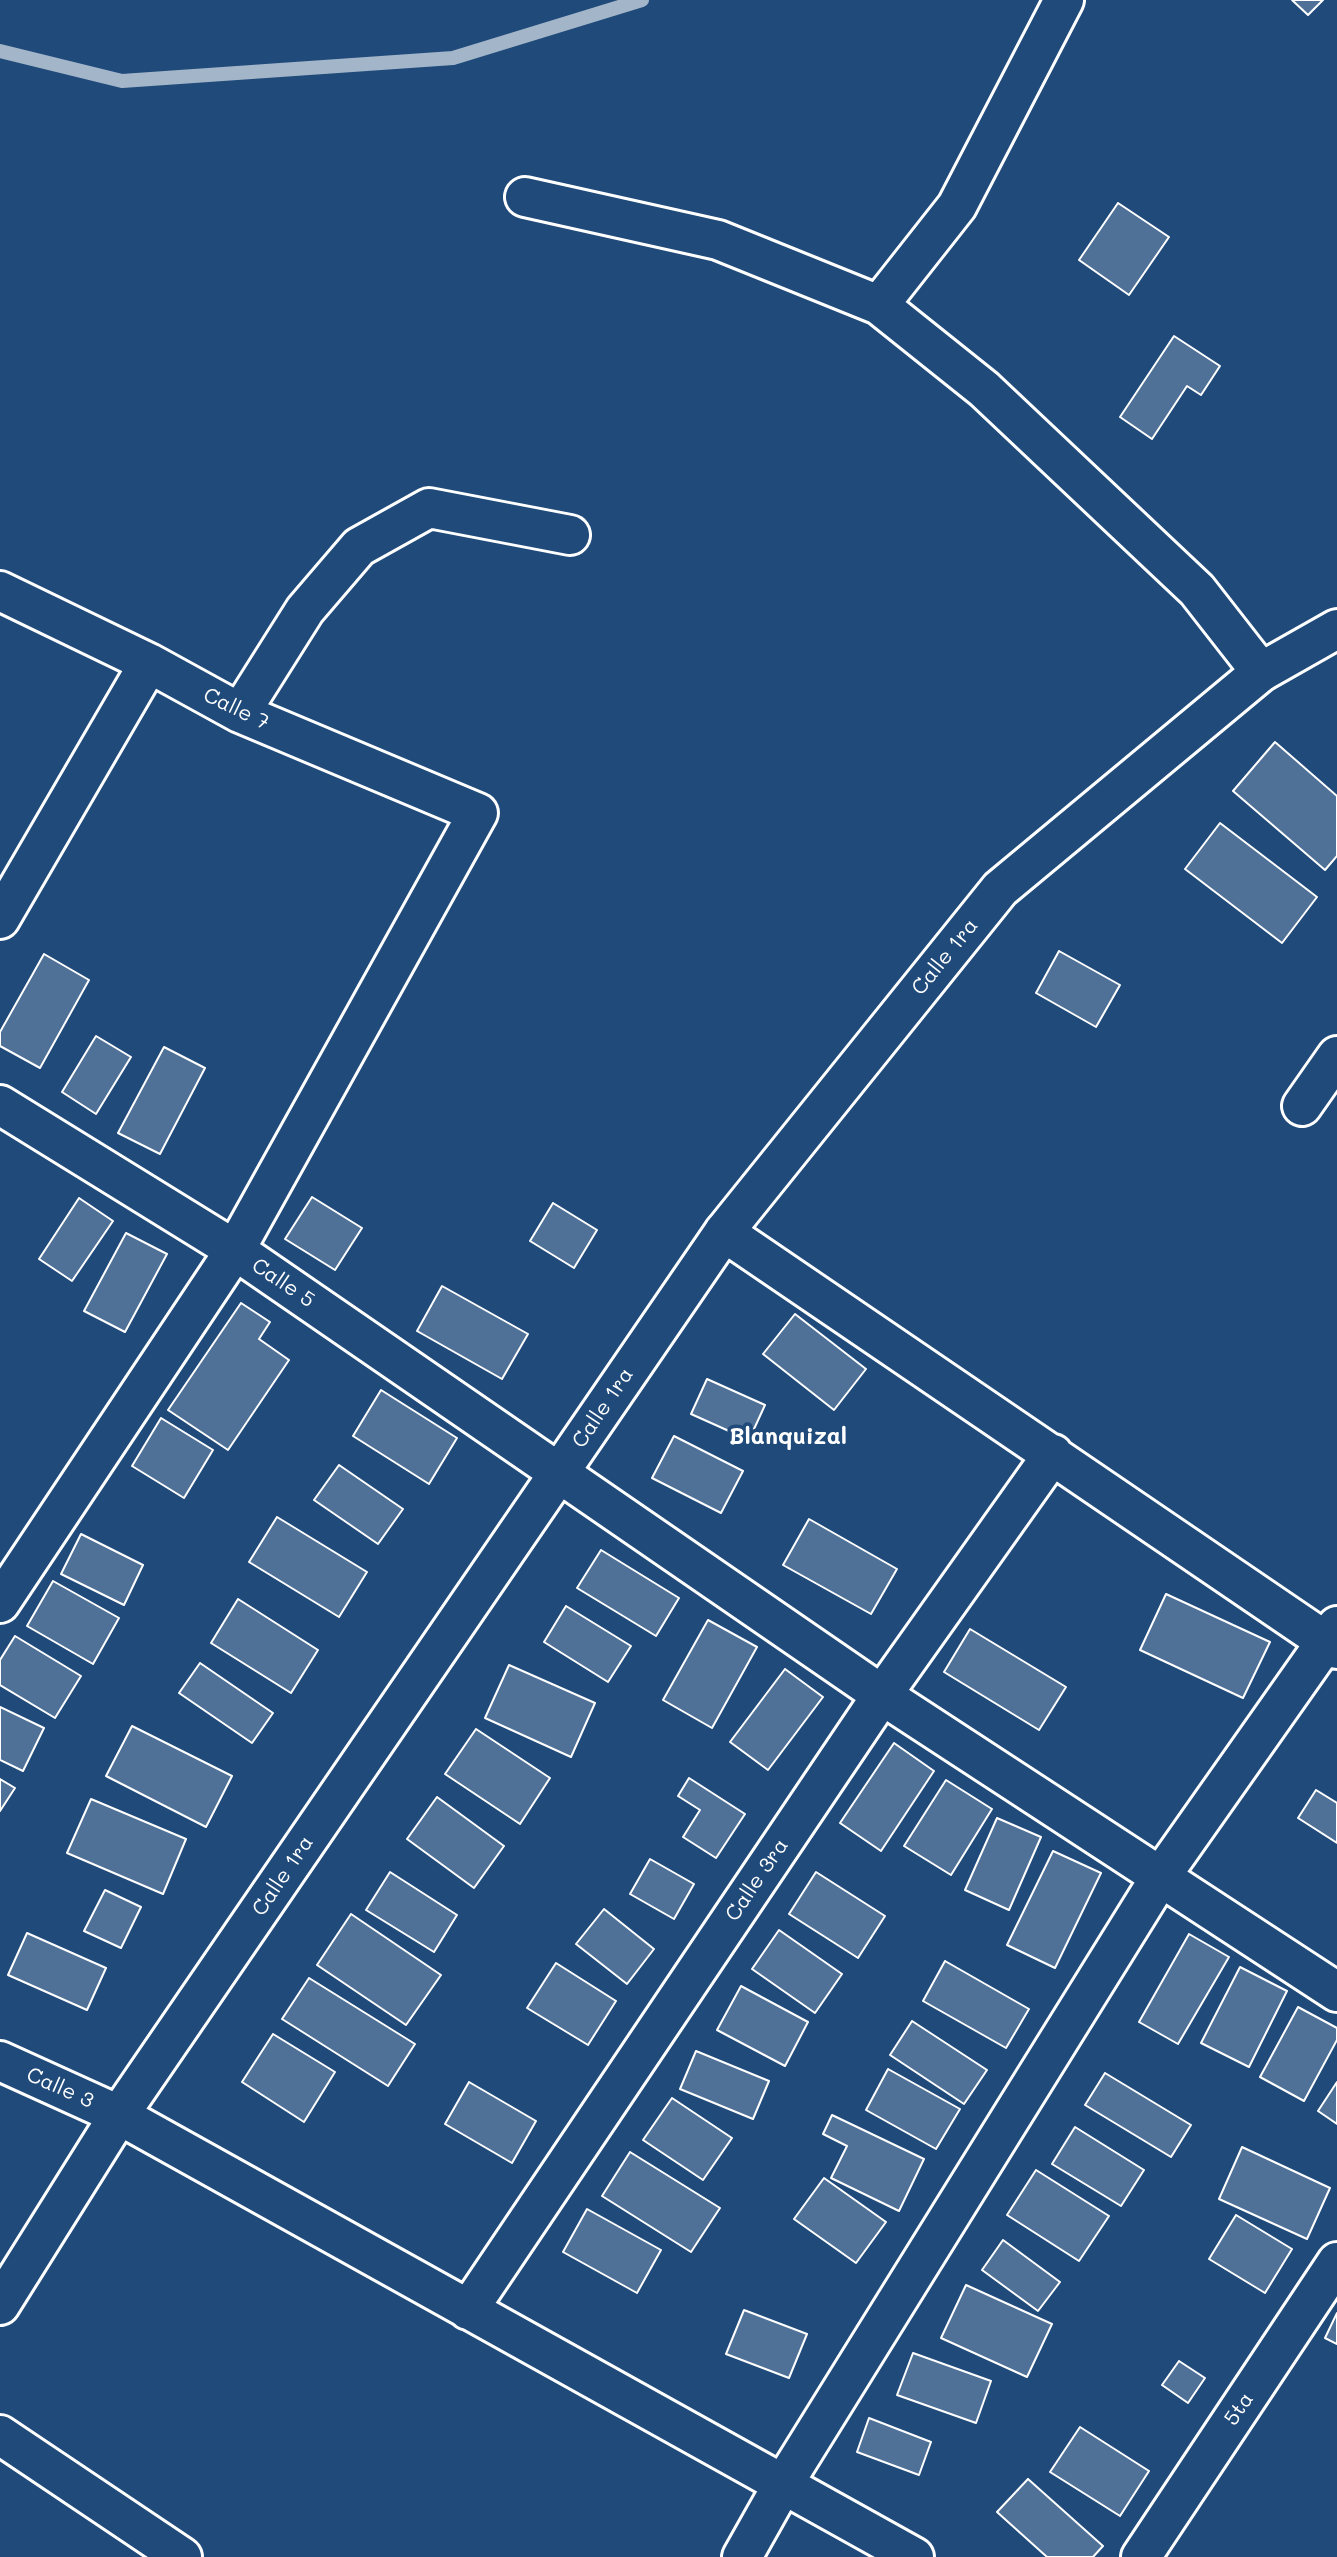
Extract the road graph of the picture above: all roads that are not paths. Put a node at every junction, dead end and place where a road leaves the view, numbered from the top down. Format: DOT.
graph roads {
  1 [pos="1064,0"];
  2 [pos="525,197"];
  3 [pos="879,305"];
  4 [pos="570,535"];
  5 [pos="0,591"];
  6 [pos="1337,629"];
  7 [pos="149,663"];
  8 [pos="1261,672"];
  9 [pos="240,713"];
  10 [pos="0,919"];
  11 [pos="1337,1056"];
  12 [pos="0,1105"];
  13 [pos="1302,1106"];
  14 [pos="724,1232"];
  15 [pos="235,1250"];
  16 [pos="1053,1454"];
  17 [pos="559,1472"];
  18 [pos="0,1603"];
  19 [pos="1333,1639"];
  20 [pos="882,1695"];
  21 [pos="1161,1876"];
  22 [pos="1337,1992"];
  23 [pos="0,2061"];
  24 [pos="119,2115"];
  25 [pos="1337,2262"];
  26 [pos="0,2305"];
  27 [pos="468,2310"];
  28 [pos="0,2435"];
  29 [pos="782,2486"];
  30 [pos="182,2557"];
  31 [pos="742,2557"];
  32 [pos="914,2557"];
  33 [pos="1141,2557"];
  1 -- 3 [label="street"];
  2 -- 3 [label="street"];
  3 -- 8 [label="street"];
  4 -- 9 [label="street"];
  5 -- 7 [label="street, Calle 7"];
  6 -- 8 [label="street, Calle 1ra"];
  7 -- 9 [label="street, Calle 7"];
  7 -- 10 [label="street"];
  8 -- 14 [label="street, Calle 1ra"];
  9 -- 15 [label="street, Calle 7"];
  11 -- 13 [label="street"];
  12 -- 15 [label="street, Calle 5"];
  14 -- 16 [label="street"];
  14 -- 17 [label="street, Calle 1ra"];
  15 -- 17 [label="street, Calle 5"];
  15 -- 18 [label="street"];
  16 -- 19 [label="street"];
  16 -- 20 [label="street, Calle 3ra"];
  17 -- 20 [label="street, Calle 5"];
  17 -- 24 [label="street, Calle 1ra"];
  19 -- 21 [label="street"];
  20 -- 21 [label="street, Calle 5"];
  20 -- 27 [label="street, Calle 3ra"];
  21 -- 22 [label="street, Calle 5"];
  21 -- 29 [label="street"];
  23 -- 24 [label="street, Calle 3"];
  24 -- 26 [label="street, Calle 1ra"];
  24 -- 27 [label="street, Calle 3"];
  25 -- 33 [label="street, 5ta"];
  27 -- 29 [label="street, Calle 3"];
  28 -- 30 [label="street"];
  29 -- 31 [label="street"];
  29 -- 32 [label="street, Calle 3"];
}
